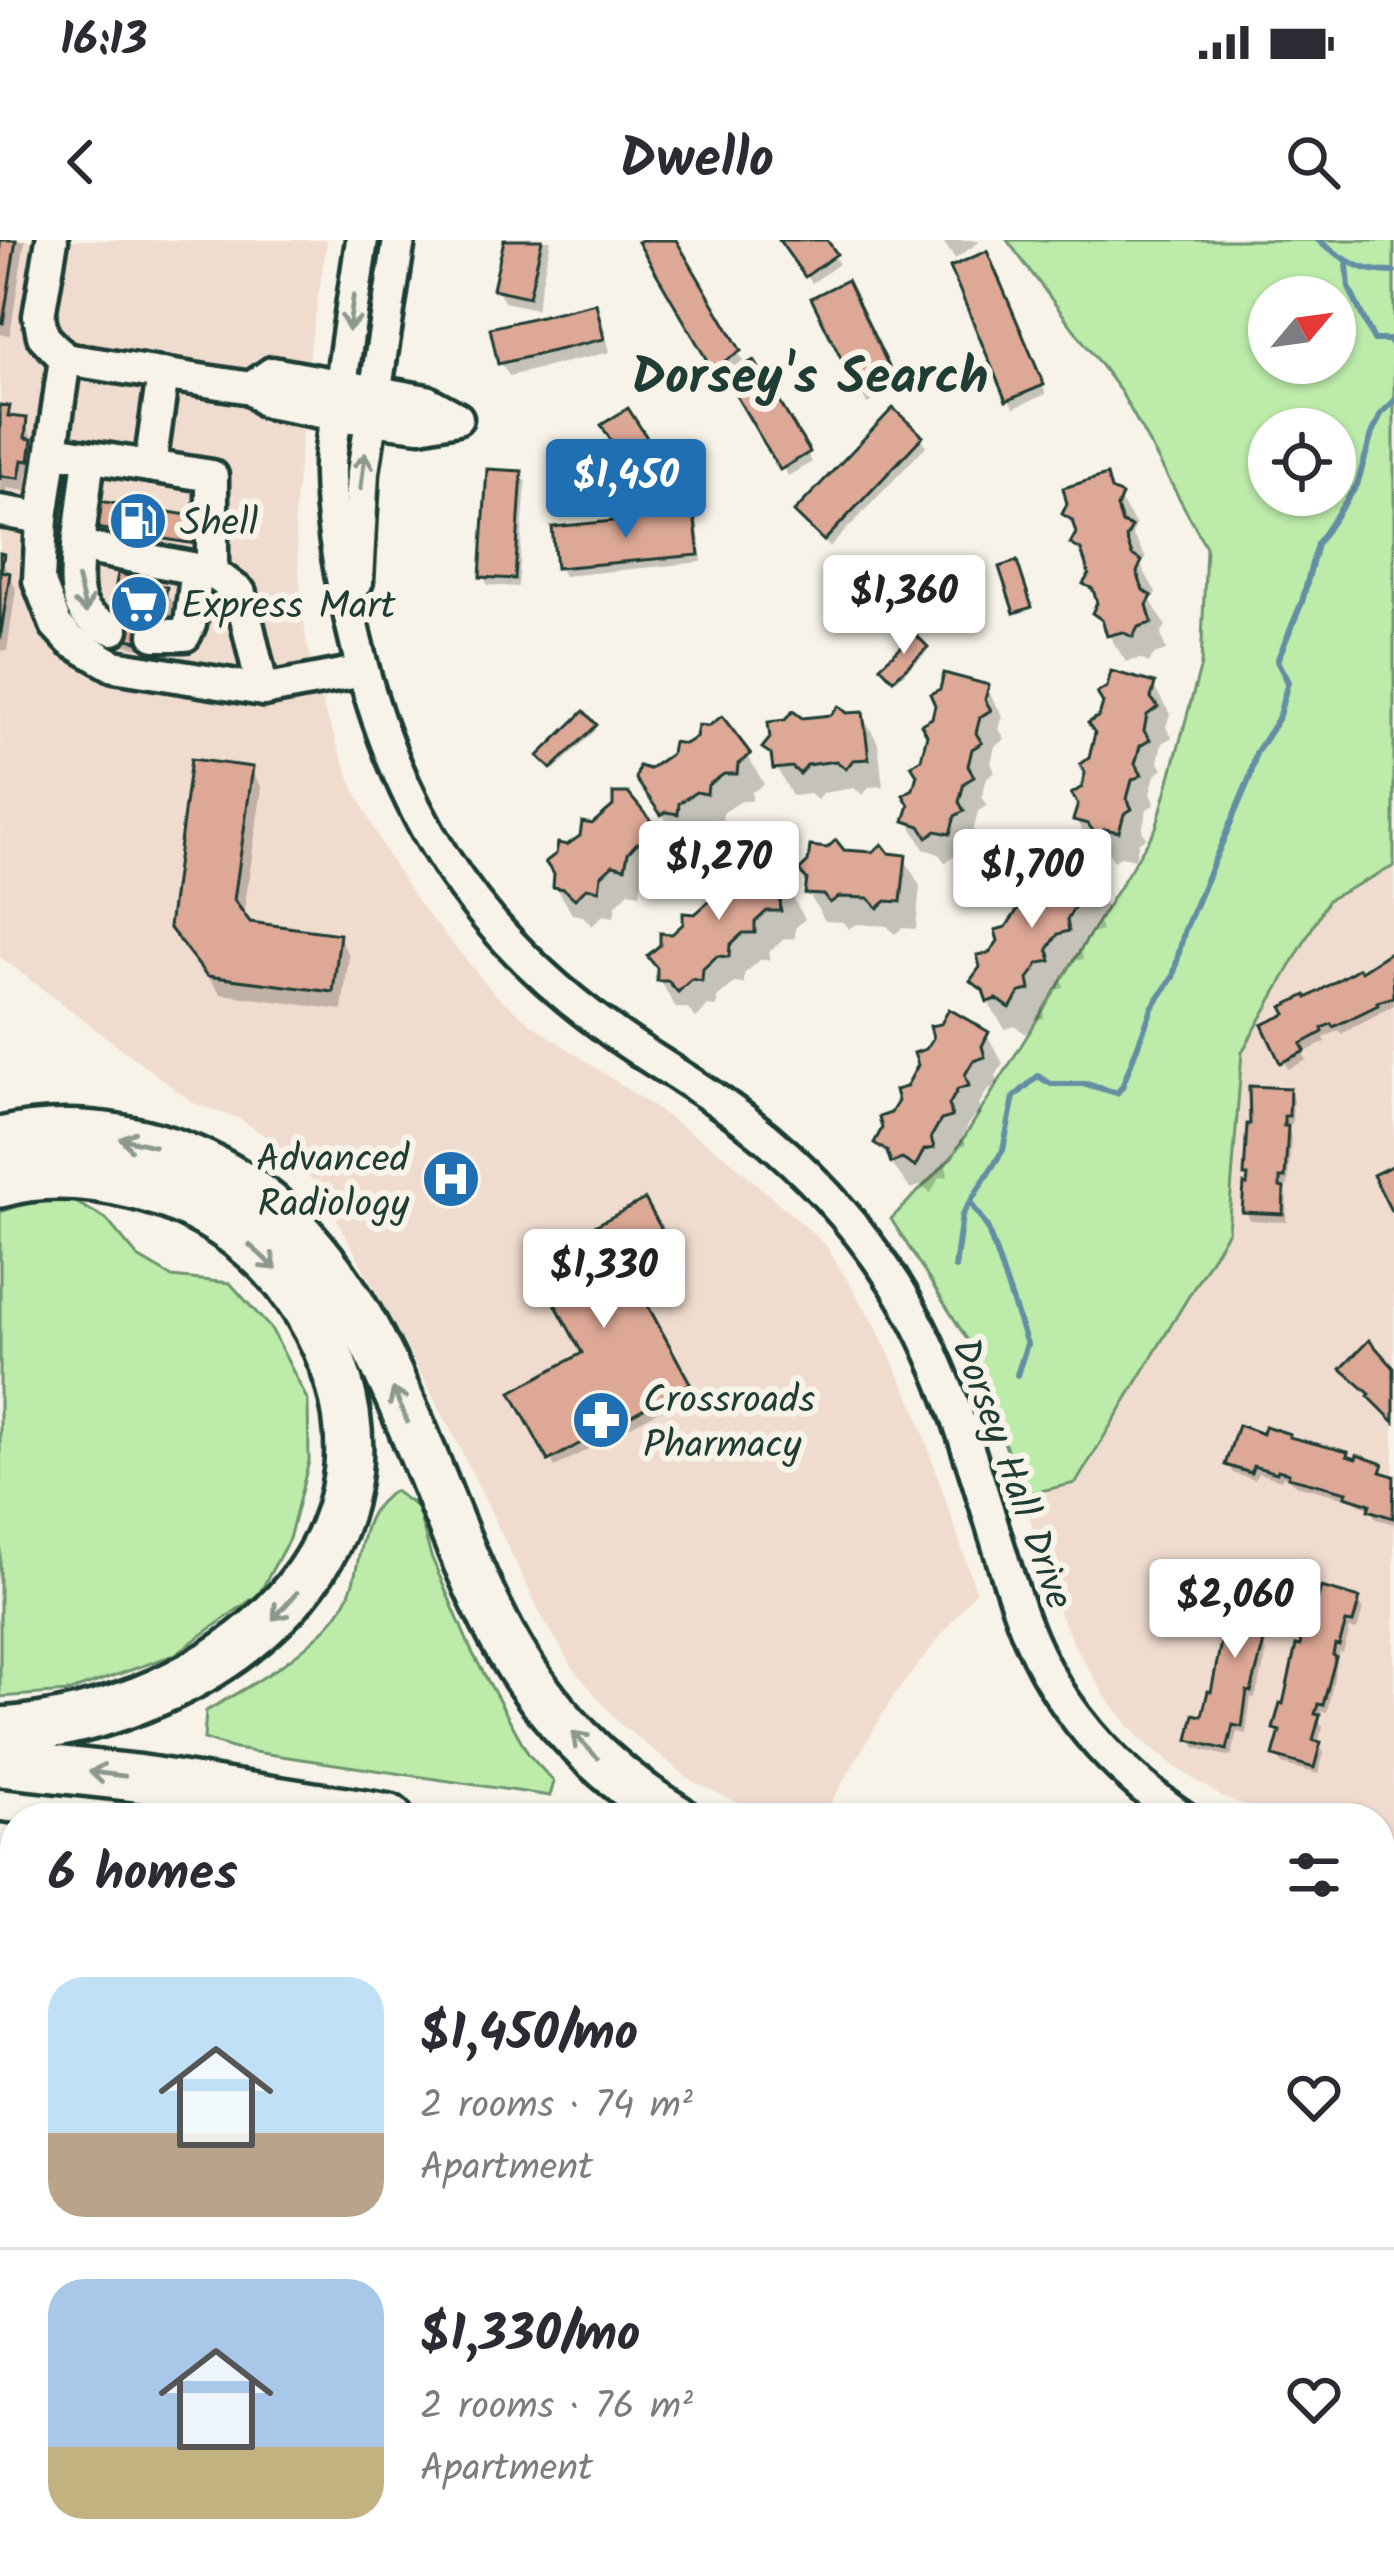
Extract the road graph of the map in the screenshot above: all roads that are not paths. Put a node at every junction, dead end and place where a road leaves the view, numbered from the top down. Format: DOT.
graph roads {
  1 [pos="52,240"];
  2 [pos="362,240"];
  3 [pos="399,240"];
  4 [pos="65,359"];
  5 [pos="163,374"];
  6 [pos="339,400"];
  7 [pos="373,405"];
  8 [pos="54,451"];
  9 [pos="88,457"];
  10 [pos="150,466"];
  11 [pos="0,511"];
  12 [pos="42,518"];
  13 [pos="78,546"];
  14 [pos="204,571"];
  15 [pos="112,629"];
  16 [pos="155,635"];
  17 [pos="362,671"];
  18 [pos="262,690"];
  19 [pos="0,1141"];
  20 [pos="0,1184"];
  21 [pos="0,1730"];
  22 [pos="0,1762"];
  23 [pos="294,1803"];
  24 [pos="656,1803"];
  25 [pos="1166,1803"];
  1 -- 4 [label="street"];
  2 -- 6 [label="street, Dorsey Hall Drive, one-way"];
  3 -- 7 [label="street, Dorsey Hall Drive"];
  4 -- 5 [label="street"];
  4 -- 8 [label="street"];
  5 -- 6 [label="street"];
  5 -- 10 [label="street"];
  6 -- 7 [label="street"];
  6 -- 17 [label="street, Dorsey Hall Drive"];
  17 -- 7 [label="street, Dorsey Hall Drive, one-way"];
  8 -- 9 [label="street"];
  8 -- 12 [label="street"];
  9 -- 10 [label="street"];
  9 -- 13 [label="street"];
  10 -- 14 [label="street"];
  11 -- 12 [label="street"];
  12 -- 18 [label="street"];
  13 -- 14 [label="street"];
  13 -- 15 [label="street, one-way"];
  14 -- 16 [label="street"];
  14 -- 18 [label="street"];
  17 -- 18 [label="street"];
  17 -- 25 [label="street, Dorsey Hall Drive"];
  24 -- 19 [label="highway, one-way"];
  20 -- 21 [label="highway, one-way"];
  23 -- 22 [label="highway, one-way"];
}
